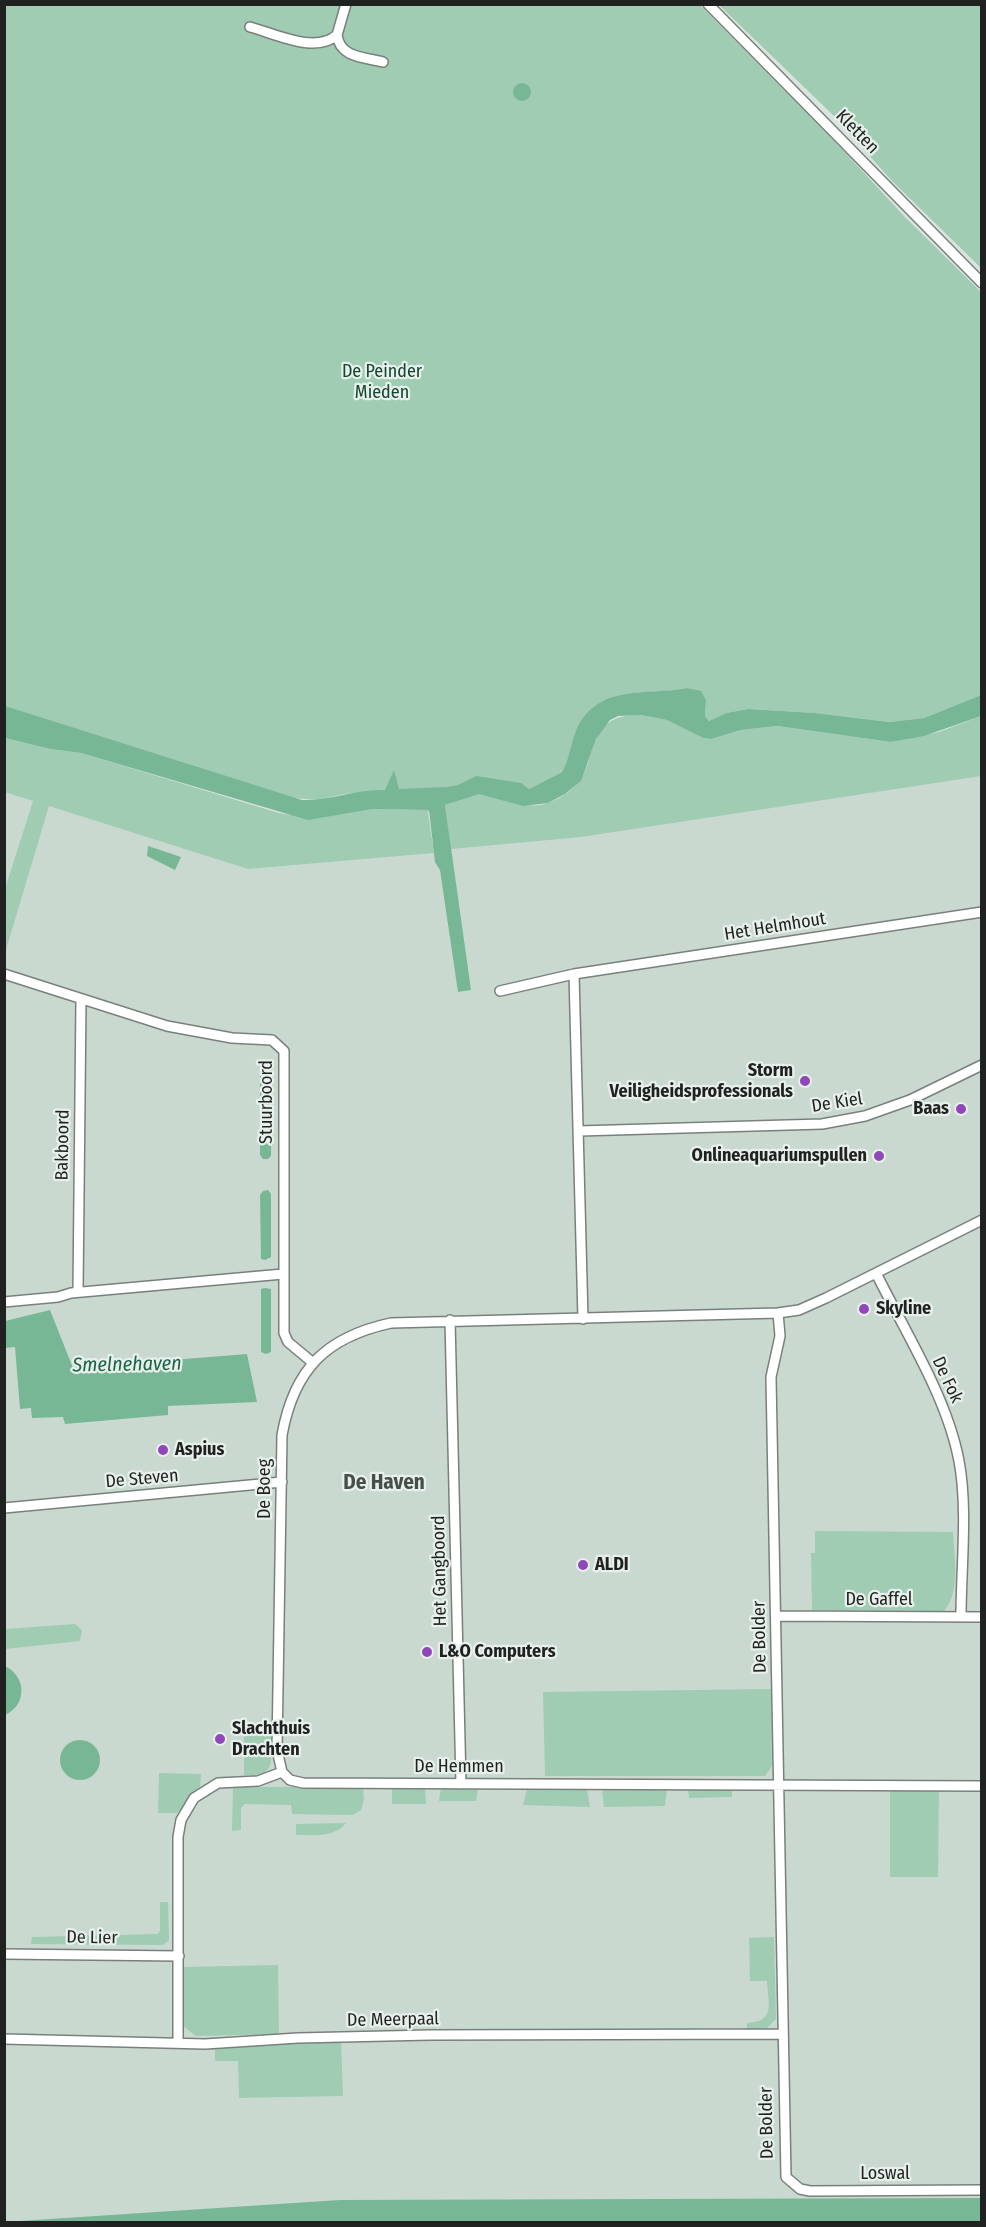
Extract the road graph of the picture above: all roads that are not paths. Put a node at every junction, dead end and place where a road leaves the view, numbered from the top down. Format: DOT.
graph roads {
  1 [pos="346,4"];
  2 [pos="708,4"];
  3 [pos="250,27"];
  4 [pos="337,35"];
  5 [pos="383,62"];
  6 [pos="981,284"];
  7 [pos="981,912"];
  8 [pos="4,974"];
  9 [pos="574,974"];
  10 [pos="500,991"];
  11 [pos="81,999"];
  12 [pos="981,1065"];
  13 [pos="579,1131"];
  14 [pos="981,1220"];
  15 [pos="876,1273"];
  16 [pos="283,1274"];
  17 [pos="78,1292"];
  18 [pos="4,1302"];
  19 [pos="778,1313"];
  20 [pos="583,1319"];
  21 [pos="450,1320"];
  22 [pos="312,1362"];
  23 [pos="282,1482"];
  24 [pos="4,1508"];
  25 [pos="776,1616"];
  26 [pos="961,1617"];
  27 [pos="981,1617"];
  28 [pos="282,1772"];
  29 [pos="461,1784"];
  30 [pos="780,1785"];
  31 [pos="981,1786"];
  32 [pos="4,1954"];
  33 [pos="179,1956"];
  34 [pos="783,2034"];
  35 [pos="4,2039"];
  36 [pos="178,2043"];
  37 [pos="791,2184"];
  38 [pos="981,2190"];
  1 -- 4 [label="street"];
  2 -- 6 [label="street, Kletten"];
  3 -- 4 [label="street"];
  4 -- 5 [label="street"];
  7 -- 9 [label="street, Het Helmhout"];
  8 -- 11 [label="street, Stuurboord"];
  9 -- 10 [label="street, Het Helmhout"];
  9 -- 13 [label="street"];
  11 -- 16 [label="street, Stuurboord"];
  11 -- 17 [label="street, Bakboord"];
  12 -- 13 [label="street, De Kiel"];
  13 -- 20 [label="street"];
  14 -- 15 [label="street"];
  15 -- 19 [label="street"];
  15 -- 26 [label="street, De Fok"];
  16 -- 17 [label="street"];
  16 -- 22 [label="street, Stuurboord"];
  17 -- 18 [label="street"];
  19 -- 20 [label="street"];
  19 -- 25 [label="street, De Bolder"];
  20 -- 21 [label="street"];
  21 -- 22 [label="street, De Boeg"];
  21 -- 29 [label="street, Het Gangboord"];
  22 -- 23 [label="street, De Boeg"];
  23 -- 24 [label="street, De Steven"];
  23 -- 28 [label="street, De Boeg"];
  25 -- 26 [label="street, De Gaffel"];
  25 -- 30 [label="street, De Bolder"];
  26 -- 27 [label="street, De Gaffel"];
  28 -- 29 [label="street, De Hemmen"];
  28 -- 33 [label="street"];
  29 -- 30 [label="street, De Hemmen"];
  30 -- 31 [label="street, De Hemmen"];
  30 -- 34 [label="street, De Bolder"];
  32 -- 33 [label="street, De Lier"];
  33 -- 36 [label="street"];
  34 -- 36 [label="street, De Meerpaal"];
  34 -- 37 [label="street, De Bolder"];
  35 -- 36 [label="street, De Meerpaal"];
  37 -- 38 [label="street, Loswal"];
}
